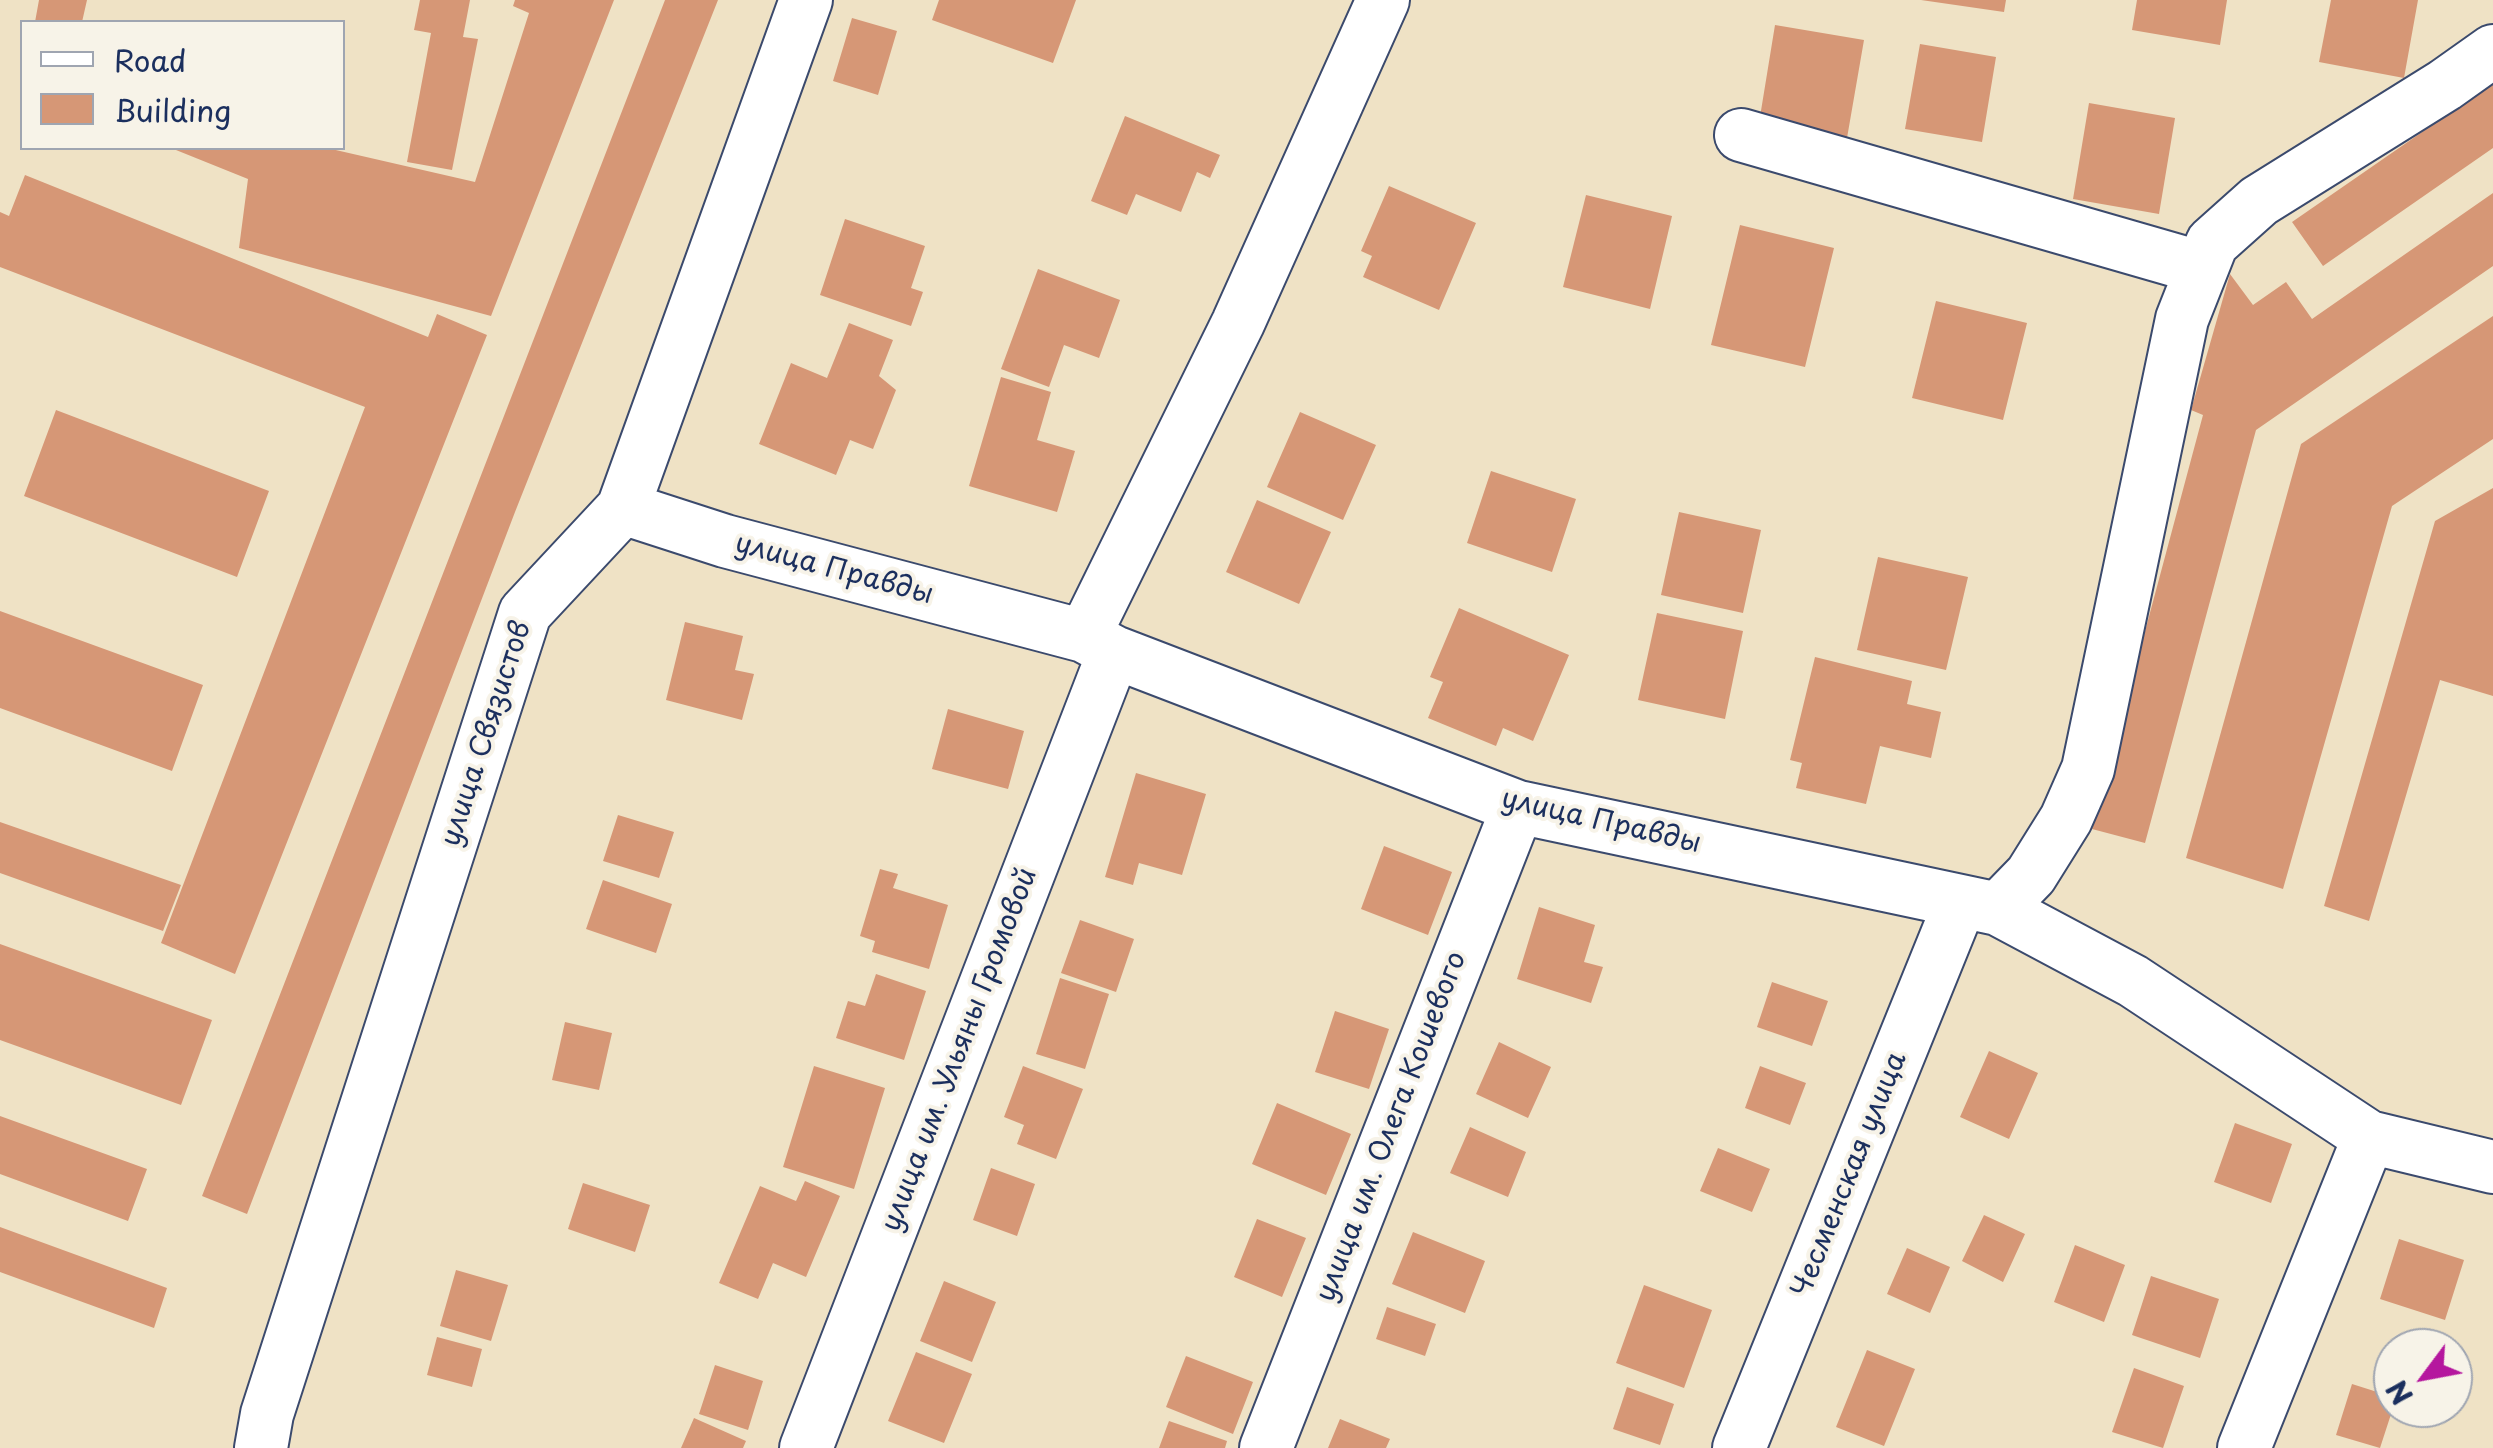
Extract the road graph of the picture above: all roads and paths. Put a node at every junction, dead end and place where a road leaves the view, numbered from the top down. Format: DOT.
graph roads {
  1 [pos="806,0"];
  2 [pos="1382,0"];
  3 [pos="2493,51"];
  4 [pos="1740,135"];
  5 [pos="2202,268"];
  6 [pos="623,508"];
  7 [pos="1099,644"];
  8 [pos="1518,806"];
  9 [pos="1979,906"];
  10 [pos="2369,1137"];
  11 [pos="2493,1168"];
  12 [pos="261,1448"];
  13 [pos="806,1448"];
  14 [pos="1266,1448"];
  15 [pos="1739,1448"];
  16 [pos="2244,1448"];
  1 -- 6 [label="street, улица Связистов"];
  2 -- 7 [label="street, улица им. Ульяны Громовой"];
  3 -- 5 [label="street"];
  4 -- 5 [label="street"];
  5 -- 9 [label="street"];
  6 -- 7 [label="street, улица Правды"];
  6 -- 12 [label="street, улица Связистов"];
  7 -- 8 [label="street, улица Правды"];
  7 -- 13 [label="street, улица им. Ульяны Громовой"];
  8 -- 9 [label="street, улица Правды"];
  8 -- 14 [label="street, улица им. Олега Кошевого"];
  9 -- 10 [label="street, улица Правды"];
  9 -- 15 [label="street, Чесменская улица"];
  10 -- 11 [label="street, улица Правды"];
  10 -- 16 [label="street"];
}
